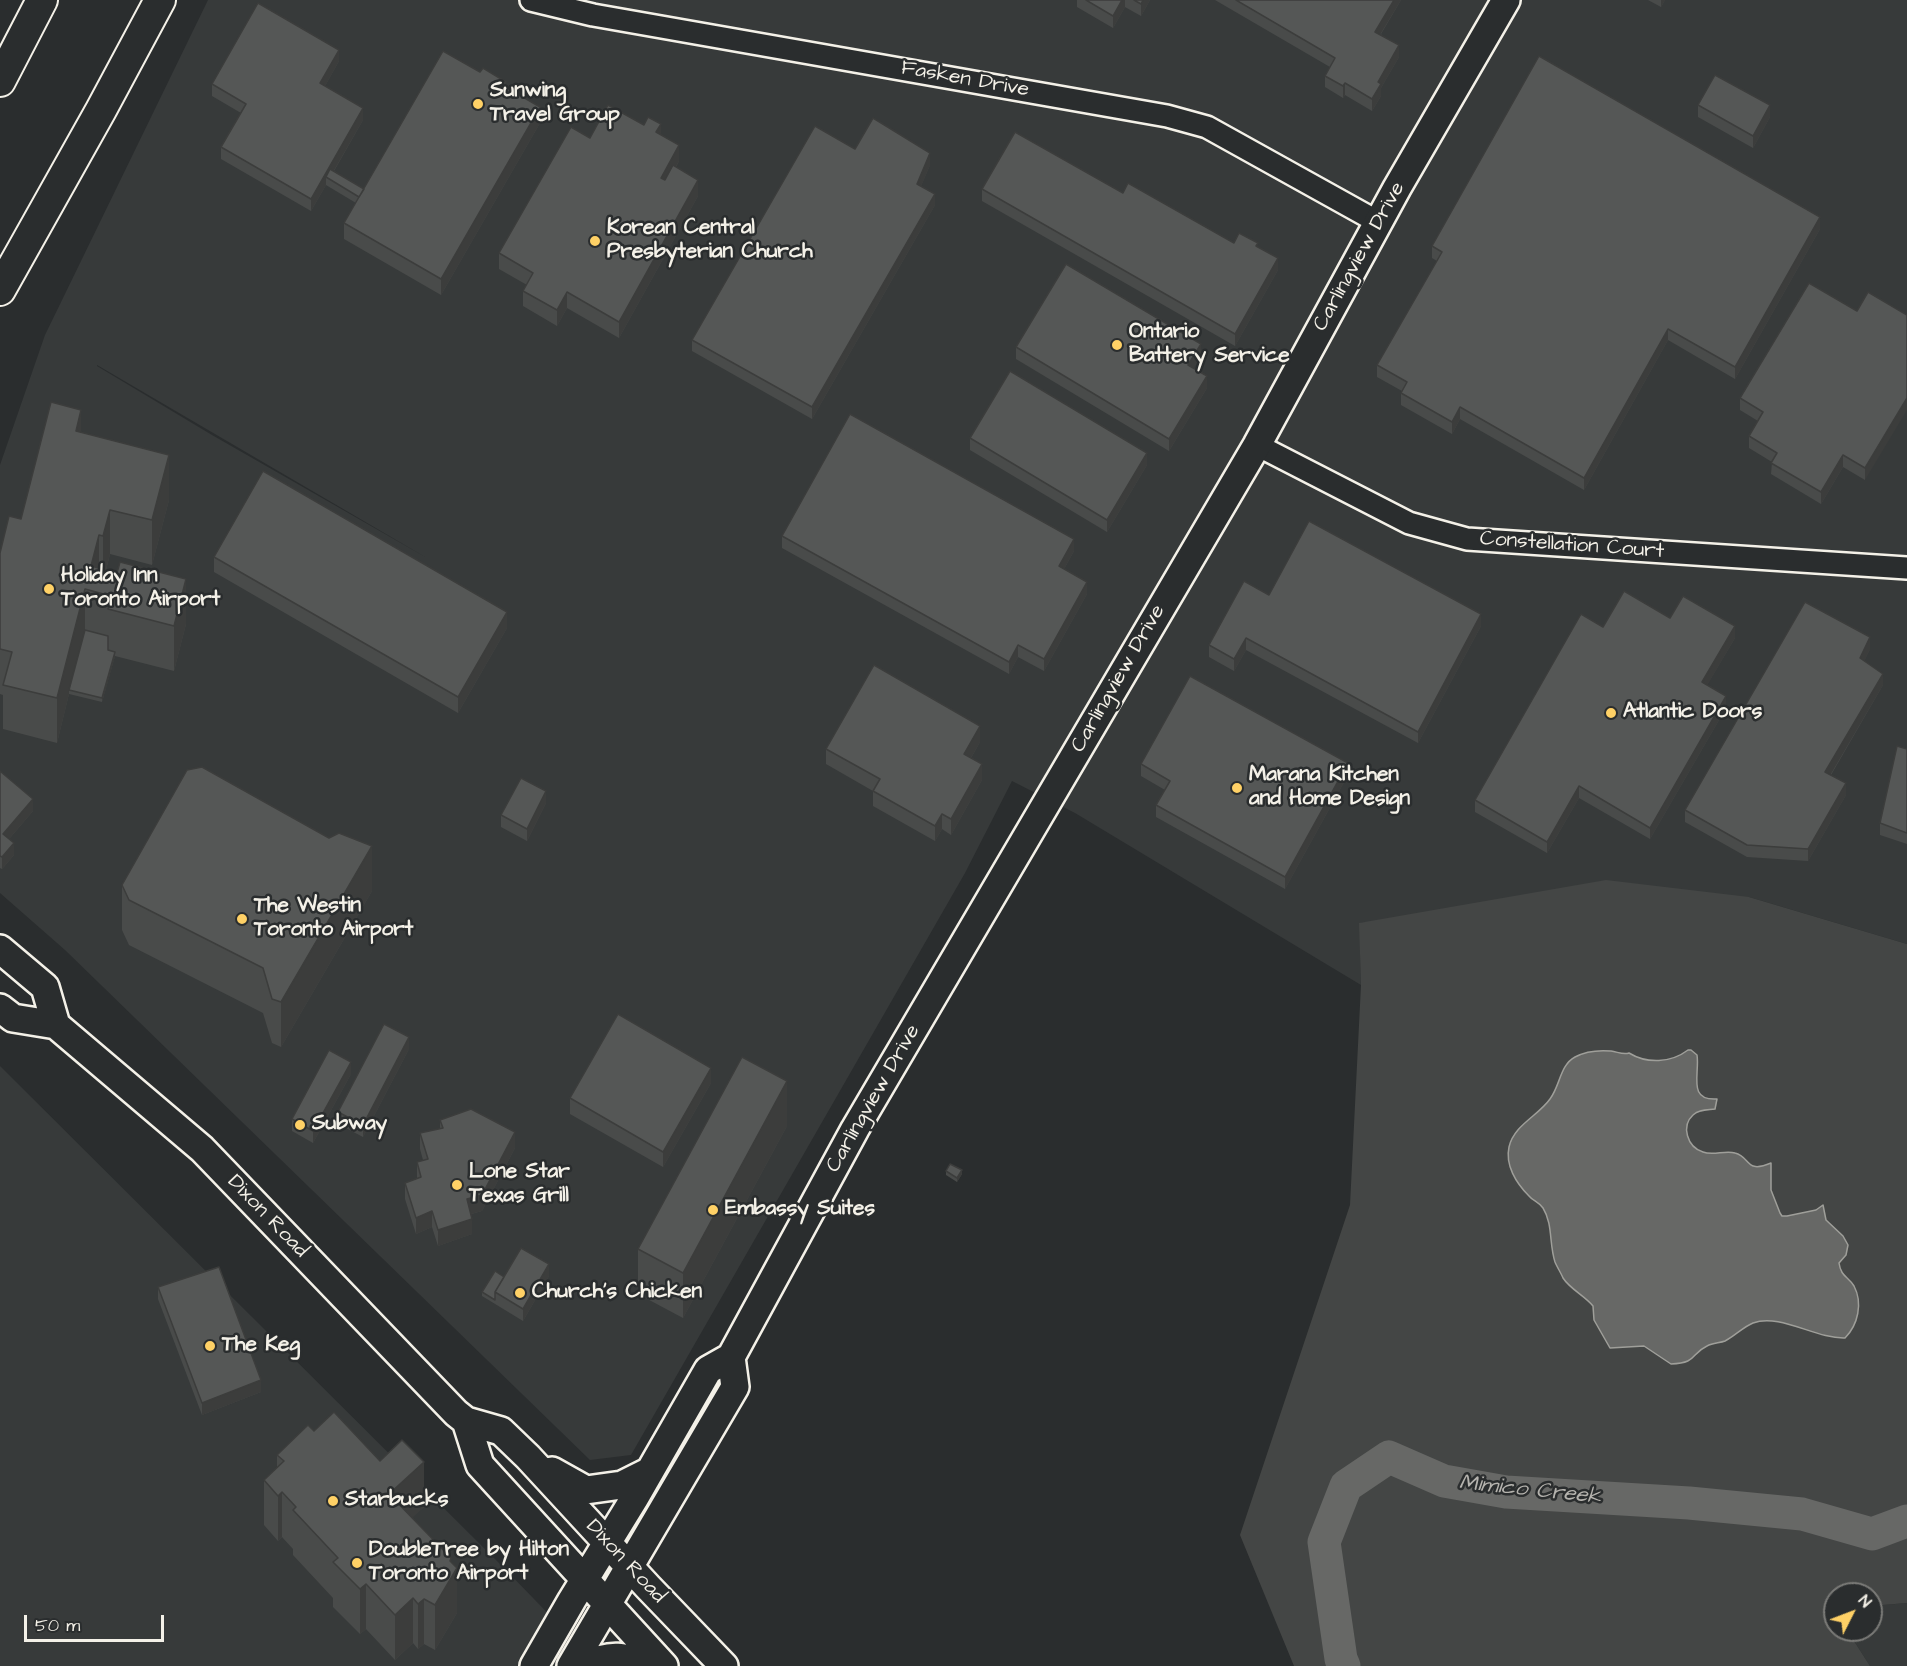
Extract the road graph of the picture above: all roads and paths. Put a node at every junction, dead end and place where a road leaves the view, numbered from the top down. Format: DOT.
graph roads {
  1 [pos="42,0"];
  2 [pos="160,0"];
  3 [pos="531,0"];
  4 [pos="1506,0"];
  5 [pos="0,81"];
  6 [pos="1378,222"];
  7 [pos="0,290"];
  8 [pos="1257,445"];
  9 [pos="1907,568"];
  10 [pos="0,949"];
  11 [pos="0,1008"];
  12 [pos="56,1025"];
  13 [pos="731,1357"];
  14 [pos="466,1421"];
  15 [pos="528,1457"];
  16 [pos="650,1471"];
  17 [pos="608,1542"];
  18 [pos="630,1566"];
  19 [pos="585,1579"];
  20 [pos="608,1604"];
  21 [pos="534,1666"];
  22 [pos="571,1666"];
  23 [pos="585,1666"];
  24 [pos="652,1666"];
  25 [pos="664,1666"];
  26 [pos="724,1666"];
  1 -- 5 [label="highway"];
  2 -- 7 [label="highway"];
  3 -- 6 [label="street, Fasken Drive"];
  4 -- 6 [label="main road, Carlingview Drive"];
  6 -- 8 [label="main road, Carlingview Drive"];
  8 -- 9 [label="street, Constellation Court"];
  8 -- 13 [label="main road, Carlingview Drive"];
  10 -- 12 [label="main road"];
  11 -- 12 [label="main road"];
  12 -- 14 [label="main road, Dixon Road"];
  13 -- 16 [label="main road, Carlingview Drive"];
  13 -- 18 [label="main road"];
  14 -- 15 [label="main road, Dixon Road"];
  14 -- 19 [label="main road, Dixon Road"];
  15 -- 16 [label="main road"];
  15 -- 17 [label="main road, Dixon Road"];
  16 -- 17 [label="main road, Carlingview Drive"];
  17 -- 18 [label="main road, Dixon Road"];
  17 -- 19 [label="main road, Carlingview Drive"];
  18 -- 20 [label="main road"];
  18 -- 26 [label="main road, Dixon Road"];
  19 -- 20 [label="main road, Dixon Road"];
  19 -- 21 [label="main road, Carlingview Drive"];
  20 -- 22 [label="main road"];
  20 -- 25 [label="main road, Dixon Road"];
  23 -- 24 [label="main road"];
}
